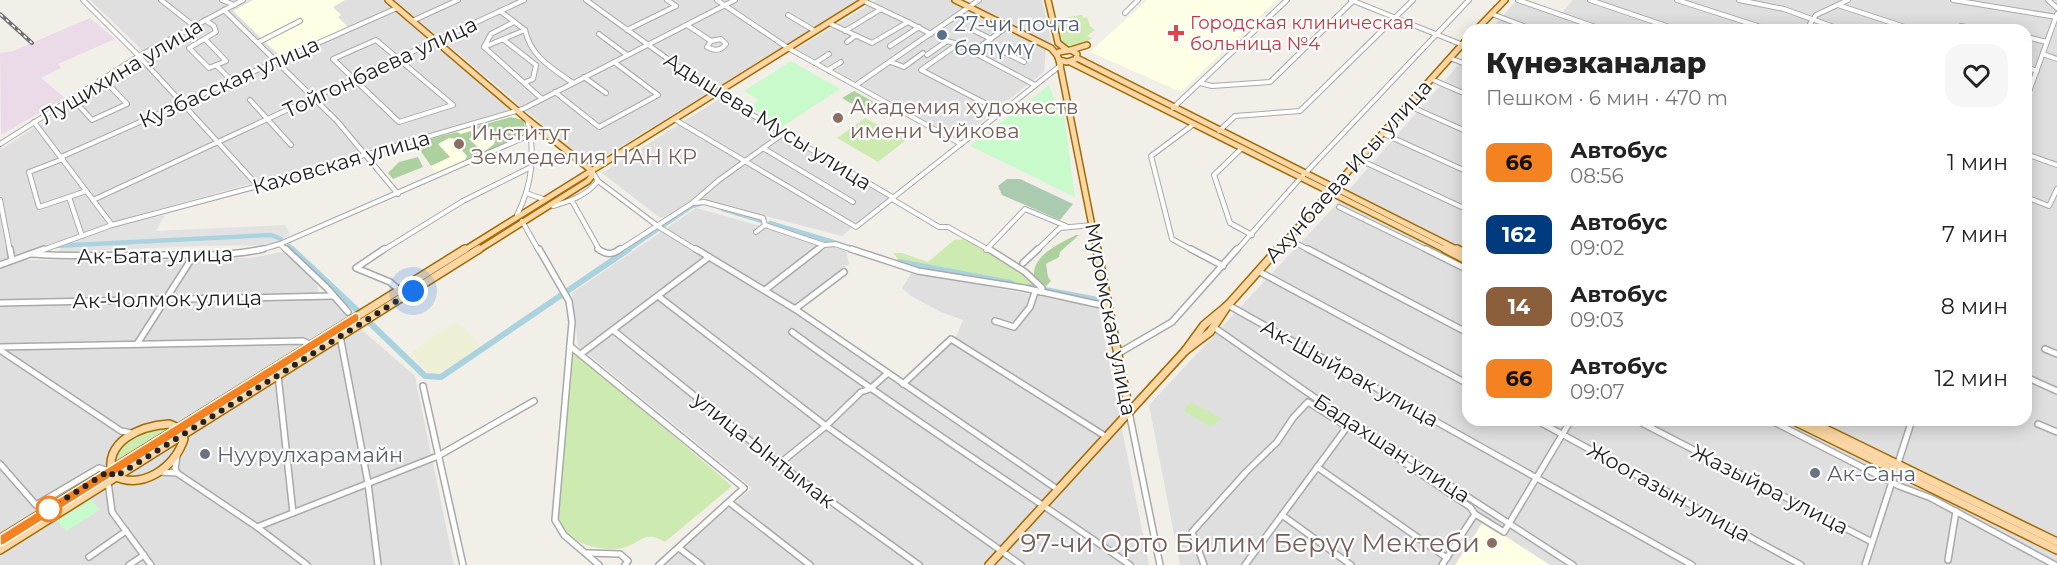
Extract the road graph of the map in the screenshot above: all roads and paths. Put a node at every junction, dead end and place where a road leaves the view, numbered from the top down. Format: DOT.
graph roads {
  1 [pos="82,0"];
  2 [pos="161,0"];
  3 [pos="222,0"];
  4 [pos="243,0"];
  5 [pos="388,0"];
  6 [pos="456,0"];
  7 [pos="522,0"];
  8 [pos="667,0"];
  9 [pos="717,0"];
  10 [pos="735,0"];
  11 [pos="865,0"];
  12 [pos="955,0"];
  13 [pos="979,0"];
  14 [pos="1048,0"];
  15 [pos="1138,0"];
  16 [pos="1287,0"];
  17 [pos="1352,0"];
  18 [pos="1413,0"];
  19 [pos="1469,0"];
  20 [pos="1505,0"];
  21 [pos="1518,0"];
  22 [pos="1590,0"];
  23 [pos="1677,0"];
  24 [pos="1739,0"];
  25 [pos="1848,0"];
  26 [pos="1953,0"];
  27 [pos="2048,0"];
  28 [pos="590,1"];
  29 [pos="1746,1"];
  30 [pos="234,5"];
  31 [pos="725,5"];
  32 [pos="1838,5"];
  33 [pos="969,7"];
  34 [pos="397,8"];
  35 [pos="2057,8"];
  36 [pos="881,9"];
  37 [pos="224,10"];
  38 [pos="500,11"];
  39 [pos="1125,13"];
  40 [pos="1492,14"];
  41 [pos="788,15"];
  42 [pos="2057,16"];
  43 [pos="1395,18"];
  44 [pos="205,20"];
  45 [pos="1812,20"];
  46 [pos="300,21"];
  47 [pos="412,21"];
  48 [pos="514,22"];
  49 [pos="908,22"];
  50 [pos="829,23"];
  51 [pos="1482,24"];
  52 [pos="1518,24"];
  53 [pos="1587,24"];
  54 [pos="1660,24"];
  55 [pos="1751,24"];
  56 [pos="1810,24"];
  57 [pos="1824,24"];
  58 [pos="1896,24"];
  59 [pos="687,25"];
  60 [pos="194,26"];
  61 [pos="1008,26"];
  62 [pos="919,27"];
  63 [pos="971,29"];
  64 [pos="525,30"];
  65 [pos="627,30"];
  66 [pos="815,31"];
  67 [pos="845,31"];
  68 [pos="598,34"];
  69 [pos="932,34"];
  70 [pos="1436,34"];
  71 [pos="855,36"];
  72 [pos="991,39"];
  73 [pos="2032,39"];
  74 [pos="206,40"];
  75 [pos="504,40"];
  76 [pos="436,41"];
  77 [pos="711,41"];
  78 [pos="259,42"];
  79 [pos="847,42"];
  80 [pos="2047,42"];
  81 [pos="986,43"];
  82 [pos="1058,43"];
  83 [pos="957,44"];
  84 [pos="647,45"];
  85 [pos="1462,45"];
  86 [pos="890,46"];
  87 [pos="913,46"];
  88 [pos="484,47"];
  89 [pos="788,48"];
  90 [pos="1051,48"];
  91 [pos="1069,50"];
  92 [pos="973,52"];
  93 [pos="829,54"];
  94 [pos="925,54"];
  95 [pos="2043,54"];
  96 [pos="140,56"];
  97 [pos="627,56"];
  98 [pos="1077,57"];
  99 [pos="1450,58"];
  100 [pos="398,59"];
  101 [pos="2057,59"];
  102 [pos="935,60"];
  103 [pos="1059,60"];
  104 [pos="278,61"];
  105 [pos="614,62"];
  106 [pos="841,62"];
  107 [pos="891,62"];
  108 [pos="1024,62"];
  109 [pos="1069,62"];
  110 [pos="815,63"];
  111 [pos="1462,63"];
  112 [pos="217,66"];
  113 [pos="828,70"];
  114 [pos="2032,70"];
  115 [pos="2037,71"];
  116 [pos="1063,73"];
  117 [pos="584,77"];
  118 [pos="353,79"];
  119 [pos="1431,79"];
  120 [pos="100,81"];
  121 [pos="232,81"];
  122 [pos="526,82"];
  123 [pos="2032,82"];
  124 [pos="573,83"];
  125 [pos="1200,83"];
  126 [pos="856,85"];
  127 [pos="1035,85"];
  128 [pos="555,92"];
  129 [pos="1462,92"];
  130 [pos="606,93"];
  131 [pos="715,93"];
  132 [pos="72,98"];
  133 [pos="314,98"];
  134 [pos="542,99"];
  135 [pos="250,100"];
  136 [pos="183,103"];
  137 [pos="1407,105"];
  138 [pos="1173,108"];
  139 [pos="518,110"];
  140 [pos="1002,112"];
  141 [pos="268,119"];
  142 [pos="527,119"];
  143 [pos="674,119"];
  144 [pos="34,122"];
  145 [pos="1194,124"];
  146 [pos="1462,129"];
  147 [pos="1219,131"];
  148 [pos="1382,133"];
  149 [pos="532,134"];
  150 [pos="784,134"];
  151 [pos="219,141"];
  152 [pos="0,144"];
  153 [pos="961,144"];
  154 [pos="291,145"];
  155 [pos="763,148"];
  156 [pos="1242,148"];
  157 [pos="369,154"];
  158 [pos="2032,156"];
  159 [pos="62,158"];
  160 [pos="1358,159"];
  161 [pos="745,161"];
  162 [pos="2057,165"];
  163 [pos="531,167"];
  164 [pos="1462,169"];
  165 [pos="591,170"];
  166 [pos="1304,176"];
  167 [pos="598,181"];
  168 [pos="258,186"];
  169 [pos="1331,189"];
  170 [pos="2057,189"];
  171 [pos="86,191"];
  172 [pos="526,193"];
  173 [pos="398,194"];
  174 [pos="69,197"];
  175 [pos="543,199"];
  176 [pos="893,199"];
  177 [pos="2032,199"];
  178 [pos="0,200"];
  179 [pos="93,200"];
  180 [pos="572,201"];
  181 [pos="853,202"];
  182 [pos="550,204"];
  183 [pos="691,204"];
  184 [pos="1339,207"];
  185 [pos="1462,207"];
  186 [pos="520,218"];
  187 [pos="112,225"];
  188 [pos="765,225"];
  189 [pos="1092,225"];
  190 [pos="1066,226"];
  191 [pos="660,227"];
  192 [pos="756,232"];
  193 [pos="1252,235"];
  194 [pos="82,236"];
  195 [pos="1288,239"];
  196 [pos="280,244"];
  197 [pos="824,245"];
  198 [pos="986,249"];
  199 [pos="1462,252"];
  200 [pos="29,254"];
  201 [pos="194,255"];
  202 [pos="709,257"];
  203 [pos="1462,258"];
  204 [pos="12,260"];
  205 [pos="1023,263"];
  206 [pos="0,265"];
  207 [pos="1222,266"];
  208 [pos="1462,267"];
  209 [pos="1258,271"];
  210 [pos="844,272"];
  211 [pos="399,290"];
  212 [pos="765,290"];
  213 [pos="1040,291"];
  214 [pos="334,296"];
  215 [pos="658,296"];
  216 [pos="166,298"];
  217 [pos="0,303"];
  218 [pos="1228,305"];
  219 [pos="1110,307"];
  220 [pos="795,309"];
  221 [pos="348,312"];
  222 [pos="995,321"];
  223 [pos="1215,328"];
  224 [pos="613,330"];
  225 [pos="1462,330"];
  226 [pos="792,332"];
  227 [pos="340,336"];
  228 [pos="137,344"];
  229 [pos="311,345"];
  230 [pos="570,346"];
  231 [pos="0,348"];
  232 [pos="2045,349"];
  233 [pos="1185,351"];
  234 [pos="582,353"];
  235 [pos="1119,353"];
  236 [pos="2057,354"];
  237 [pos="888,373"];
  238 [pos="278,375"];
  239 [pos="2032,380"];
  240 [pos="1462,381"];
  241 [pos="903,384"];
  242 [pos="423,386"];
  243 [pos="870,389"];
  244 [pos="2057,391"];
  245 [pos="534,401"];
  246 [pos="1129,410"];
  247 [pos="2038,424"];
  248 [pos="826,426"];
  249 [pos="1547,426"];
  250 [pos="1568,426"];
  251 [pos="1648,426"];
  252 [pos="1782,426"];
  253 [pos="1805,426"];
  254 [pos="1818,426"];
  255 [pos="1910,426"];
  256 [pos="1347,427"];
  257 [pos="178,428"];
  258 [pos="136,432"];
  259 [pos="2057,432"];
  260 [pos="125,434"];
  261 [pos="184,435"];
  262 [pos="1563,435"];
  263 [pos="1105,436"];
  264 [pos="122,442"];
  265 [pos="177,456"];
  266 [pos="438,456"];
  267 [pos="0,464"];
  268 [pos="779,464"];
  269 [pos="1317,467"];
  270 [pos="1898,468"];
  271 [pos="109,471"];
  272 [pos="157,472"];
  273 [pos="177,473"];
  274 [pos="115,477"];
  275 [pos="1536,479"];
  276 [pos="108,482"];
  277 [pos="1893,482"];
  278 [pos="368,483"];
  279 [pos="1057,489"];
  280 [pos="729,502"];
  281 [pos="1043,504"];
  282 [pos="1956,511"];
  283 [pos="293,513"];
  284 [pos="1475,514"];
  285 [pos="1282,515"];
  286 [pos="1509,524"];
  287 [pos="256,527"];
  288 [pos="126,531"];
  289 [pos="0,539"];
  290 [pos="1872,542"];
  291 [pos="2057,542"];
  292 [pos="679,548"];
  293 [pos="0,550"];
  294 [pos="1002,550"];
  295 [pos="2057,550"];
  296 [pos="584,552"];
  297 [pos="144,555"];
  298 [pos="89,557"];
  299 [pos="1447,558"];
  300 [pos="1948,560"];
  301 [pos="129,565"];
  302 [pos="151,565"];
  303 [pos="307,565"];
  304 [pos="378,565"];
  305 [pos="463,565"];
  306 [pos="599,565"];
  307 [pos="625,565"];
  308 [pos="659,565"];
  309 [pos="701,565"];
  310 [pos="810,565"];
  311 [pos="920,565"];
  312 [pos="988,565"];
  313 [pos="1022,565"];
  314 [pos="1130,565"];
  315 [pos="1160,565"];
  316 [pos="1204,565"];
  317 [pos="1246,565"];
  318 [pos="1351,565"];
  319 [pos="1442,565"];
  320 [pos="1573,565"];
  321 [pos="1692,565"];
  322 [pos="1801,565"];
  323 [pos="1865,565"];
  324 [pos="2055,565"];
  1 -- 96 [label="street"];
  2 -- 60 [label="street"];
  3 -- 30 [label="street"];
  4 -- 30 [label="street, Лущихина улица"];
  5 -- 34 [label="main road"];
  6 -- 47 [label="street"];
  7 -- 38 [label="street, Тойгонбаева улица"];
  8 -- 65 [label="street"];
  9 -- 31 [label="street"];
  10 -- 31 [label="street, Каховская улица"];
  11 -- 36 [label="street"];
  11 -- 50 [label="main road"];
  12 -- 33 [label="main road"];
  13 -- 33 [label="street"];
  14 -- 82 [label="main road"];
  15 -- 39 [label="street"];
  16 -- 125 [label="street"];
  17 -- 43 [label="street"];
  17 -- 125 [label="street"];
  18 -- 43 [label="street"];
  19 -- 70 [label="street"];
  20 -- 40 [label="main road"];
  21 -- 53 [label="street"];
  22 -- 54 [label="street"];
  23 -- 55 [label="street"];
  24 -- 29 [label="street"];
  25 -- 32 [label="street"];
  26 -- 42 [label="street"];
  27 -- 35 [label="street"];
  28 -- 65 [label="street, Адышева Мусы улица"];
  29 -- 45 [label="street"];
  30 -- 37 [label="street, Лущихина улица"];
  31 -- 59 [label="street, Каховская улица"];
  31 -- 89 [label="street"];
  32 -- 45 [label="street"];
  32 -- 58 [label="street"];
  33 -- 61 [label="main road"];
  33 -- 69 [label="street"];
  34 -- 47 [label="main road"];
  34 -- 104 [label="street, Кузбасская улица"];
  36 -- 49 [label="street"];
  36 -- 67 [label="street"];
  37 -- 44 [label="street, Лущихина улица"];
  37 -- 78 [label="street"];
  38 -- 48 [label="street"];
  38 -- 76 [label="street, Тойгонбаева улица"];
  40 -- 51 [label="main road"];
  40 -- 52 [label="street"];
  41 -- 66 [label="street"];
  42 -- 80 [label="street"];
  43 -- 70 [label="street"];
  43 -- 147 [label="street"];
  44 -- 60 [label="street, Лущихина улица"];
  44 -- 74 [label="street"];
  45 -- 56 [label="street"];
  45 -- 57 [label="street"];
  46 -- 78 [label="street"];
  47 -- 76 [label="main road"];
  48 -- 64 [label="street"];
  48 -- 88 [label="street"];
  49 -- 62 [label="street"];
  49 -- 71 [label="street"];
  50 -- 66 [label="main road"];
  50 -- 67 [label="street"];
  59 -- 77 [label="street"];
  59 -- 84 [label="street, Каховская улица"];
  60 -- 96 [label="street, Лущихина улица"];
  61 -- 72 [label="street"];
  61 -- 90 [label="main road"];
  62 -- 69 [label="street"];
  62 -- 86 [label="street"];
  63 -- 72 [label="street"];
  64 -- 75 [label="street"];
  64 -- 124 [label="street"];
  65 -- 84 [label="street, Адышева Мусы улица"];
  66 -- 89 [label="main road"];
  67 -- 71 [label="street"];
  68 -- 97 [label="street"];
  69 -- 87 [label="street"];
  70 -- 85 [label="street"];
  70 -- 166 [label="street"];
  71 -- 79 [label="street"];
  72 -- 81 [label="street"];
  73 -- 80 [label="street"];
  74 -- 112 [label="street"];
  74 -- 112 [label="street"];
  75 -- 88 [label="street"];
  75 -- 122 [label="street"];
  76 -- 100 [label="street, Тойгонбаева улица"];
  76 -- 139 [label="main road"];
  77 -- 77 [label="street"];
  78 -- 104 [label="street"];
  80 -- 95 [label="street"];
  81 -- 92 [label="street"];
  81 -- 108 [label="street"];
  82 -- 90 [label="main road"];
  82 -- 91 [label="main road"];
  83 -- 92 [label="street"];
  83 -- 94 [label="street"];
  83 -- 102 [label="street"];
  84 -- 97 [label="street, Каховская улица"];
  84 -- 131 [label="street, Адышева Мусы улица"];
  85 -- 99 [label="main road, Ахунбаева Исы улица"];
  87 -- 94 [label="street"];
  87 -- 107 [label="street"];
  88 -- 122 [label="street"];
  89 -- 110 [label="street"];
  89 -- 131 [label="main road"];
  90 -- 103 [label="main road"];
  91 -- 98 [label="main road"];
  91 -- 98 [label="main road"];
  91 -- 103 [label="main road"];
  92 -- 127 [label="street"];
  93 -- 110 [label="street"];
  94 -- 102 [label="street"];
  94 -- 107 [label="street"];
  95 -- 101 [label="street"];
  95 -- 115 [label="street"];
  96 -- 120 [label="street, Лущихина улица"];
  96 -- 136 [label="street"];
  97 -- 105 [label="street, Каховская улица"];
  98 -- 109 [label="main road"];
  98 -- 138 [label="main road"];
  99 -- 111 [label="street"];
  99 -- 119 [label="main road, Ахунбаева Исы улица"];
  100 -- 118 [label="street, Тойгонбаева улица"];
  100 -- 118 [label="street"];
  100 -- 118 [label="street"];
  102 -- 140 [label="street"];
  103 -- 109 [label="main road"];
  103 -- 116 [label="main road, Муромская улица"];
  103 -- 127 [label="street"];
  104 -- 121 [label="street, Кузбасская улица"];
  104 -- 133 [label="street"];
  105 -- 117 [label="street, Каховская улица"];
  105 -- 128 [label="street"];
  106 -- 113 [label="street"];
  107 -- 126 [label="street"];
  109 -- 116 [label="main road"];
  109 -- 145 [label="main road"];
  110 -- 113 [label="street"];
  112 -- 121 [label="street"];
  113 -- 126 [label="street"];
  114 -- 115 [label="street"];
  115 -- 123 [label="street"];
  116 -- 189 [label="main road, Муромская улица"];
  117 -- 124 [label="street, Каховская улица"];
  117 -- 130 [label="street"];
  118 -- 133 [label="street, Тойгонбаева улица"];
  119 -- 129 [label="street"];
  119 -- 137 [label="main road, Ахунбаева Исы улица"];
  120 -- 132 [label="street, Лущихина улица"];
  120 -- 132 [label="street"];
  121 -- 136 [label="street, Кузбасская улица"];
  122 -- 134 [label="street"];
  124 -- 128 [label="street, Каховская улица"];
  125 -- 138 [label="street"];
  126 -- 153 [label="street"];
  127 -- 140 [label="street"];
  128 -- 134 [label="street, Каховская улица"];
  131 -- 143 [label="main road"];
  131 -- 150 [label="street, Адышева Мусы улица"];
  132 -- 144 [label="street, Лущихина улица"];
  133 -- 141 [label="street, Тойгонбаева улица"];
  133 -- 157 [label="street"];
  134 -- 139 [label="street, Каховская улица"];
  135 -- 141 [label="street, Тойгонбаева улица"];
  136 -- 151 [label="street"];
  136 -- 159 [label="street, Кузбасская улица"];
  137 -- 146 [label="street"];
  137 -- 148 [label="main road, Ахунбаева Исы улица"];
  138 -- 147 [label="main road"];
  139 -- 142 [label="main road"];
  139 -- 157 [label="street, Каховская улица"];
  140 -- 153 [label="street"];
  141 -- 151 [label="street, Тойгонбаева улица"];
  141 -- 154 [label="street, Тойгонбаева улица"];
  142 -- 149 [label="street"];
  142 -- 165 [label="main road"];
  143 -- 161 [label="street"];
  143 -- 165 [label="main road"];
  144 -- 152 [label="street, Лущихина улица"];
  144 -- 159 [label="street"];
  145 -- 156 [label="main road"];
  145 -- 207 [label="street"];
  147 -- 166 [label="main road"];
  148 -- 160 [label="main road, Ахунбаева Исы улица"];
  148 -- 164 [label="street"];
  149 -- 163 [label="street"];
  149 -- 173 [label="street, Ак-Бата улица"];
  150 -- 155 [label="street"];
  150 -- 176 [label="street, Адышева Мусы улица"];
  151 -- 168 [label="street"];
  151 -- 179 [label="street, Тойгонбаева улица"];
  153 -- 176 [label="street"];
  155 -- 161 [label="street"];
  155 -- 181 [label="street, Адышева Мусы улица"];
  156 -- 166 [label="main road"];
  156 -- 193 [label="street"];
  157 -- 168 [label="street, Каховская улица"];
  157 -- 173 [label="street"];
  158 -- 162 [label="street"];
  159 -- 171 [label="street"];
  159 -- 174 [label="street, Кузбасская улица"];
  160 -- 169 [label="main road, Ахунбаева Исы улица"];
  160 -- 185 [label="street"];
  161 -- 176 [label="street"];
  161 -- 183 [label="street"];
  163 -- 172 [label="street"];
  163 -- 211 [label="street"];
  165 -- 167 [label="street"];
  165 -- 175 [label="main road"];
  165 -- 182 [label="main road"];
  166 -- 169 [label="main road"];
  166 -- 193 [label="street"];
  167 -- 180 [label="street"];
  167 -- 191 [label="street"];
  168 -- 187 [label="street, Каховская улица"];
  169 -- 195 [label="main road, Ахунбаева Исы улица"];
  169 -- 199 [label="main road"];
  169 -- 203 [label="main road"];
  170 -- 177 [label="street"];
  171 -- 174 [label="street"];
  171 -- 179 [label="street"];
  172 -- 175 [label="street"];
  172 -- 186 [label="street"];
  173 -- 196 [label="street, Ак-Бата улица"];
  174 -- 194 [label="street"];
  175 -- 182 [label="main road"];
  175 -- 186 [label="main road"];
  176 -- 198 [label="street, Адышева Мусы улица"];
  178 -- 204 [label="street"];
  179 -- 187 [label="street"];
  180 -- 182 [label="street"];
  180 -- 191 [label="street"];
  182 -- 186 [label="main road"];
  183 -- 188 [label="street"];
  183 -- 191 [label="street"];
  184 -- 208 [label="street"];
  186 -- 211 [label="main road"];
  186 -- 227 [label="main road"];
  186 -- 230 [label="street"];
  187 -- 194 [label="street, Каховская улица"];
  188 -- 192 [label="street"];
  188 -- 197 [label="street"];
  189 -- 190 [label="street"];
  189 -- 219 [label="main road, Муромская улица"];
  190 -- 198 [label="street"];
  190 -- 205 [label="street"];
  191 -- 202 [label="street"];
  193 -- 207 [label="street"];
  194 -- 200 [label="street, Каховская улица"];
  195 -- 209 [label="main road, Ахунбаева Исы улица"];
  195 -- 225 [label="street"];
  196 -- 201 [label="street, Ак-Бата улица"];
  196 -- 214 [label="street"];
  197 -- 212 [label="street"];
  197 -- 213 [label="street"];
  198 -- 213 [label="street, Адышева Мусы улица"];
  200 -- 201 [label="street, Ак-Бата улица"];
  200 -- 204 [label="street, Каховская улица"];
  201 -- 216 [label="street"];
  202 -- 212 [label="street"];
  202 -- 215 [label="street"];
  204 -- 206 [label="street, Каховская улица"];
  207 -- 235 [label="street"];
  209 -- 218 [label="main road, Ахунбаева Исы улица"];
  209 -- 240 [label="street"];
  210 -- 220 [label="street"];
  211 -- 229 [label="main road"];
  212 -- 220 [label="street"];
  213 -- 219 [label="street"];
  213 -- 222 [label="street"];
  214 -- 216 [label="street, Ак-Чолмок улица"];
  214 -- 221 [label="street"];
  215 -- 224 [label="street"];
  215 -- 248 [label="street"];
  216 -- 217 [label="street, Ак-Чолмок улица"];
  216 -- 228 [label="street"];
  218 -- 223 [label="main road, Ахунбаева Исы улица"];
  218 -- 233 [label="main road, Ахунбаева Исы улица"];
  218 -- 275 [label="street, Ак-Шыйрак улица"];
  219 -- 235 [label="main road, Муромская улица"];
  220 -- 237 [label="street"];
  223 -- 233 [label="main road, Ахунбаева Исы улица"];
  223 -- 286 [label="street, Бадахшан улица"];
  224 -- 234 [label="street"];
  224 -- 268 [label="street, улица Ынтымак"];
  226 -- 243 [label="street"];
  227 -- 238 [label="main road"];
  227 -- 278 [label="street"];
  228 -- 229 [label="street"];
  228 -- 231 [label="street"];
  229 -- 257 [label="main road"];
  230 -- 234 [label="street"];
  230 -- 296 [label="street"];
  231 -- 260 [label="street"];
  232 -- 236 [label="street"];
  233 -- 246 [label="main road, Ахунбаева Исы улица"];
  234 -- 280 [label="street"];
  235 -- 246 [label="main road, Муромская улица"];
  237 -- 241 [label="street"];
  237 -- 243 [label="street"];
  238 -- 261 [label="main road"];
  238 -- 283 [label="street"];
  239 -- 244 [label="street"];
  241 -- 263 [label="street"];
  241 -- 279 [label="street"];
  242 -- 266 [label="street"];
  243 -- 248 [label="street"];
  243 -- 281 [label="street"];
  245 -- 266 [label="street"];
  246 -- 263 [label="main road, Ахунбаева Исы улица"];
  246 -- 315 [label="street, Муромская улица"];
  247 -- 259 [label="street"];
  248 -- 268 [label="street"];
  248 -- 294 [label="street"];
  249 -- 262 [label="street, Жоогазын улица"];
  250 -- 262 [label="street"];
  251 -- 290 [label="street, Жазыйра улица"];
  252 -- 277 [label="street"];
  253 -- 270 [label="main road"];
  254 -- 270 [label="main road"];
  255 -- 270 [label="street"];
  256 -- 269 [label="street"];
  256 -- 284 [label="street"];
  256 -- 316 [label="street"];
  257 -- 258 [label="main road"];
  257 -- 261 [label="main road"];
  257 -- 271 [label="main road"];
  258 -- 260 [label="street"];
  258 -- 264 [label="main road"];
  260 -- 264 [label="street"];
  261 -- 265 [label="main road"];
  261 -- 274 [label="main road"];
  262 -- 275 [label="street"];
  262 -- 322 [label="street, Жоогазын улица"];
  263 -- 279 [label="main road, Ахунбаева Исы улица"];
  264 -- 271 [label="main road"];
  265 -- 272 [label="main road"];
  265 -- 273 [label="street"];
  266 -- 278 [label="street"];
  266 -- 305 [label="street"];
  267 -- 271 [label="street"];
  268 -- 311 [label="street, улица Ынтымак"];
  269 -- 285 [label="street"];
  269 -- 299 [label="street"];
  270 -- 277 [label="street"];
  270 -- 291 [label="main road"];
  270 -- 295 [label="main road"];
  271 -- 274 [label="main road"];
  271 -- 289 [label="main road"];
  272 -- 273 [label="street"];
  272 -- 274 [label="main road"];
  273 -- 287 [label="street"];
  274 -- 276 [label="main road"];
  275 -- 286 [label="street"];
  275 -- 321 [label="street, Ак-Шыйрак улица"];
  276 -- 288 [label="street"];
  276 -- 293 [label="main road"];
  277 -- 282 [label="street"];
  277 -- 290 [label="street"];
  278 -- 283 [label="street"];
  278 -- 304 [label="street"];
  279 -- 281 [label="main road, Ахунбаева Исы улица"];
  280 -- 292 [label="street"];
  280 -- 310 [label="street"];
  281 -- 294 [label="main road, Ахунбаева Исы улица"];
  281 -- 314 [label="street"];
  282 -- 300 [label="street"];
  282 -- 324 [label="street"];
  283 -- 287 [label="street"];
  284 -- 286 [label="street"];
  284 -- 299 [label="street"];
  285 -- 317 [label="street"];
  285 -- 318 [label="street"];
  286 -- 320 [label="street, Бадахшан улица"];
  287 -- 303 [label="street"];
  288 -- 297 [label="street"];
  288 -- 298 [label="street"];
  290 -- 323 [label="street"];
  292 -- 308 [label="street"];
  292 -- 309 [label="street"];
  294 -- 312 [label="main road, Ахунбаева Исы улица"];
  294 -- 313 [label="street"];
  296 -- 306 [label="street"];
  296 -- 307 [label="street"];
  297 -- 301 [label="street"];
  297 -- 302 [label="street"];
  299 -- 319 [label="street"];
}
